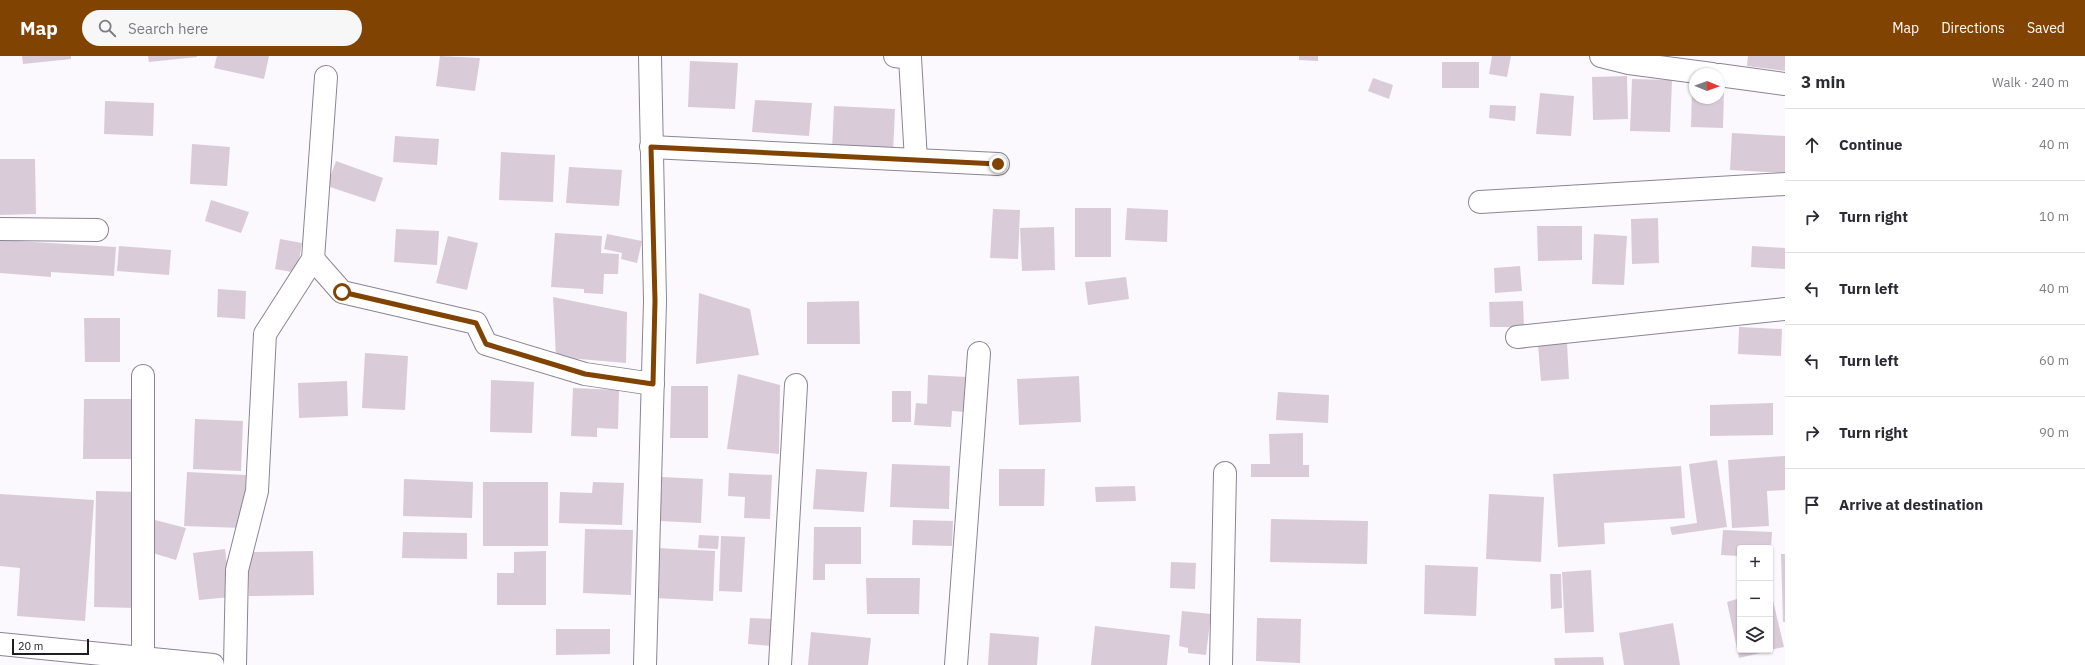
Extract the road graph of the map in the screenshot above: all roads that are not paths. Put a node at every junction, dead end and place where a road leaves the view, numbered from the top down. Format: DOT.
graph roads {
  1 [pos="650,56"];
  2 [pos="895,56"];
  3 [pos="1601,56"];
  4 [pos="1689,71"];
  5 [pos="1725,76"];
  6 [pos="326,77"];
  7 [pos="1785,84"];
  8 [pos="651,147"];
  9 [pos="916,160"];
  10 [pos="998,164"];
  11 [pos="1785,184"];
  12 [pos="1480,202"];
  13 [pos="0,229"];
  14 [pos="97,230"];
  15 [pos="313,259"];
  16 [pos="1785,309"];
  17 [pos="1517,338"];
  18 [pos="979,353"];
  19 [pos="143,376"];
  20 [pos="653,384"];
  21 [pos="796,385"];
  22 [pos="1225,473"];
  23 [pos="0,644"];
  24 [pos="143,658"];
  25 [pos="213,665"];
  26 [pos="235,665"];
  27 [pos="645,665"];
  28 [pos="780,665"];
  29 [pos="956,665"];
  30 [pos="1222,665"];
  1 -- 8 [label="street"];
  2 -- 9 [label="street"];
  3 -- 4 [label="street"];
  5 -- 7 [label="street"];
  6 -- 15 [label="street"];
  8 -- 9 [label="street"];
  8 -- 20 [label="street"];
  9 -- 10 [label="street"];
  11 -- 12 [label="street"];
  13 -- 14 [label="street"];
  15 -- 20 [label="street"];
  15 -- 26 [label="street"];
  16 -- 17 [label="street"];
  18 -- 29 [label="street"];
  19 -- 24 [label="street"];
  20 -- 27 [label="street"];
  21 -- 28 [label="street"];
  22 -- 30 [label="street"];
  23 -- 24 [label="street"];
  24 -- 25 [label="street"];
}
